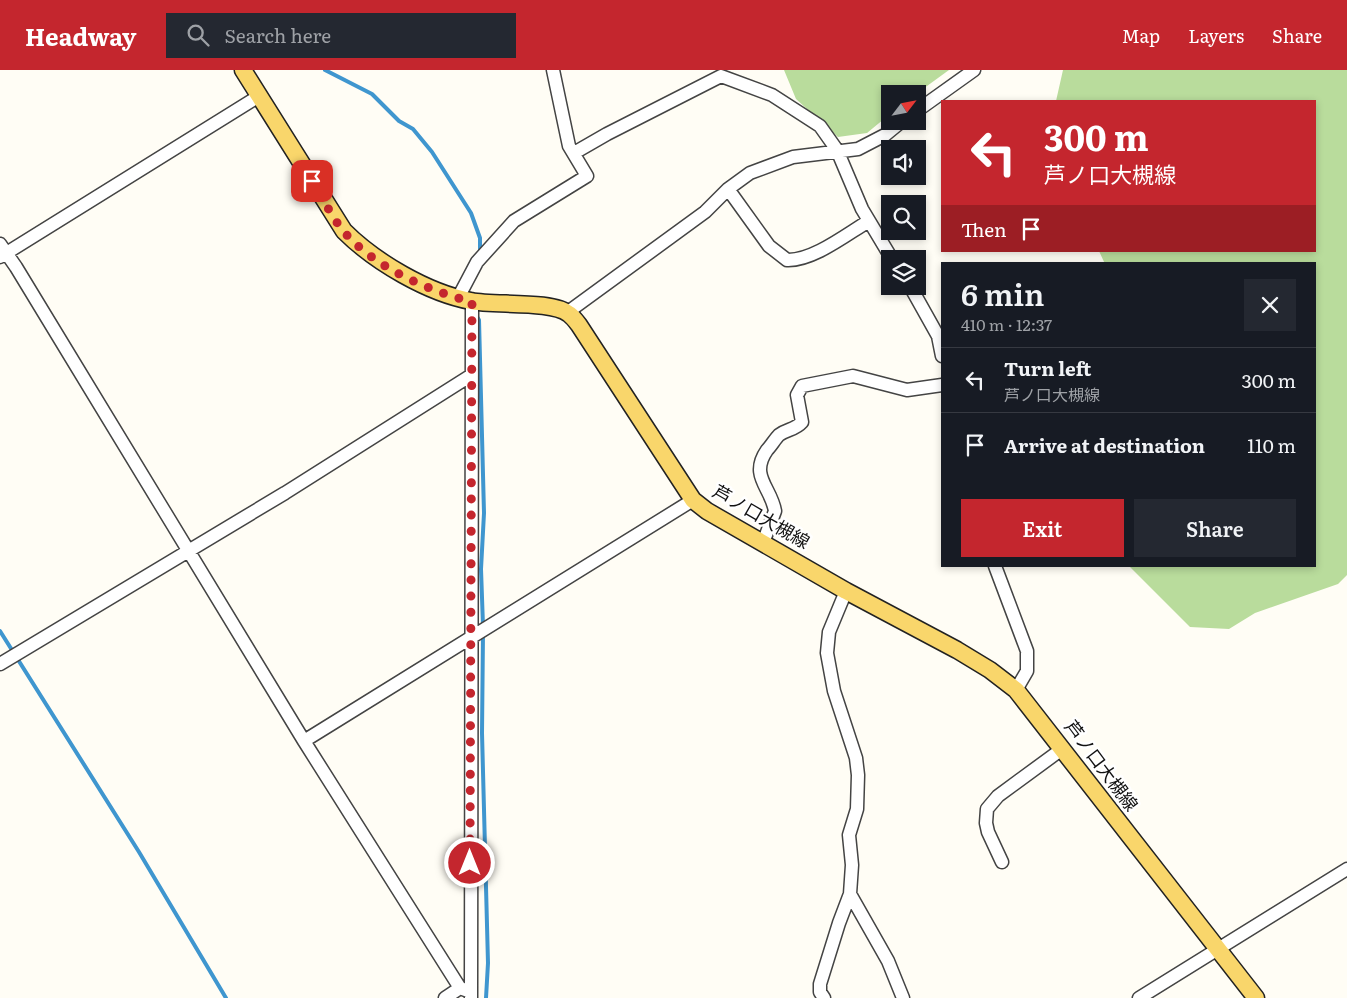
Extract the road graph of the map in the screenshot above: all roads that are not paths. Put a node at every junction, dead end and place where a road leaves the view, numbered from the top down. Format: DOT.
graph roads {
  1 [pos="243,70"];
  2 [pos="553,70"];
  3 [pos="974,70"];
  4 [pos="259,96"];
  5 [pos="926,104"];
  6 [pos="891,130"];
  7 [pos="837,150"];
  8 [pos="574,153"];
  9 [pos="728,189"];
  10 [pos="869,221"];
  11 [pos="887,250"];
  12 [pos="2,252"];
  13 [pos="915,295"];
  14 [pos="465,300"];
  15 [pos="568,312"];
  16 [pos="941,351"];
  17 [pos="470,376"];
  18 [pos="941,385"];
  19 [pos="693,500"];
  20 [pos="763,543"];
  21 [pos="189,550"];
  22 [pos="995,567"];
  23 [pos="846,591"];
  24 [pos="472,636"];
  25 [pos="0,664"];
  26 [pos="1016,690"];
  27 [pos="304,741"];
  28 [pos="1062,749"];
  29 [pos="1002,862"];
  30 [pos="1347,870"];
  31 [pos="850,894"];
  32 [pos="1218,950"];
  33 [pos="467,993"];
  34 [pos="445,998"];
  35 [pos="824,998"];
  36 [pos="903,998"];
  37 [pos="1139,998"];
  38 [pos="1256,998"];
  1 -- 4 [label="main road"];
  2 -- 8 [label="street"];
  3 -- 5 [label="street"];
  4 -- 12 [label="street"];
  4 -- 14 [label="main road"];
  6 -- 7 [label="street"];
  7 -- 8 [label="street"];
  7 -- 9 [label="street"];
  7 -- 10 [label="street"];
  8 -- 14 [label="street"];
  9 -- 10 [label="street"];
  9 -- 15 [label="street"];
  10 -- 11 [label="street"];
  12 -- 21 [label="street"];
  13 -- 16 [label="street"];
  14 -- 15 [label="main road"];
  14 -- 17 [label="street"];
  15 -- 19 [label="main road, 芦ノ口大槻線"];
  17 -- 21 [label="street"];
  17 -- 24 [label="street"];
  18 -- 20 [label="street"];
  19 -- 20 [label="main road, 芦ノ口大槻線"];
  19 -- 24 [label="street"];
  20 -- 23 [label="main road, 芦ノ口大槻線"];
  21 -- 25 [label="street"];
  21 -- 27 [label="street"];
  22 -- 26 [label="street"];
  23 -- 26 [label="main road, 芦ノ口大槻線"];
  23 -- 31 [label="street"];
  24 -- 27 [label="street"];
  24 -- 33 [label="street"];
  26 -- 28 [label="main road, 芦ノ口大槻線"];
  27 -- 33 [label="street"];
  28 -- 29 [label="street"];
  28 -- 32 [label="main road, 芦ノ口大槻線"];
  30 -- 32 [label="street"];
  31 -- 35 [label="street"];
  31 -- 36 [label="street"];
  32 -- 37 [label="street"];
  32 -- 38 [label="main road, 芦ノ口大槻線"];
  33 -- 34 [label="street"];
}
